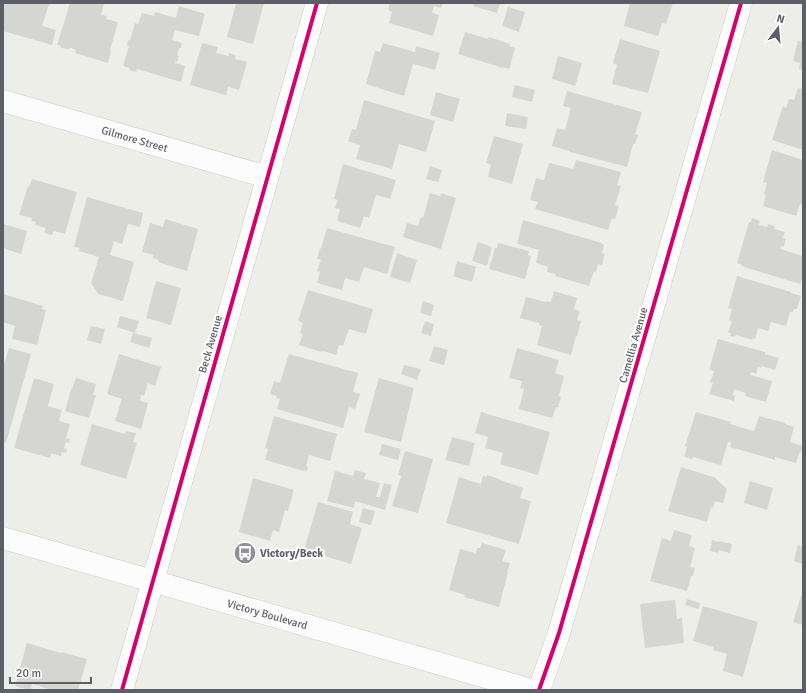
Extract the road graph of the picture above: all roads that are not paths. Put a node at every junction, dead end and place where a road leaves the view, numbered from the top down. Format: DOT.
graph roads {
  1 [pos="317,3"];
  2 [pos="741,3"];
  3 [pos="3,101"];
  4 [pos="267,176"];
  5 [pos="3,538"];
  6 [pos="152,581"];
  7 [pos="122,690"];
  8 [pos="531,690"];
  9 [pos="539,690"];
  1 -- 4 [label="street, Beck Avenue"];
  2 -- 9 [label="street, Camellia Avenue"];
  3 -- 4 [label="street, Gilmore Street"];
  4 -- 6 [label="street, Beck Avenue"];
  5 -- 6 [label="street, Victory Boulevard"];
  6 -- 7 [label="street, Beck Avenue"];
  6 -- 8 [label="street, Victory Boulevard"];
}
